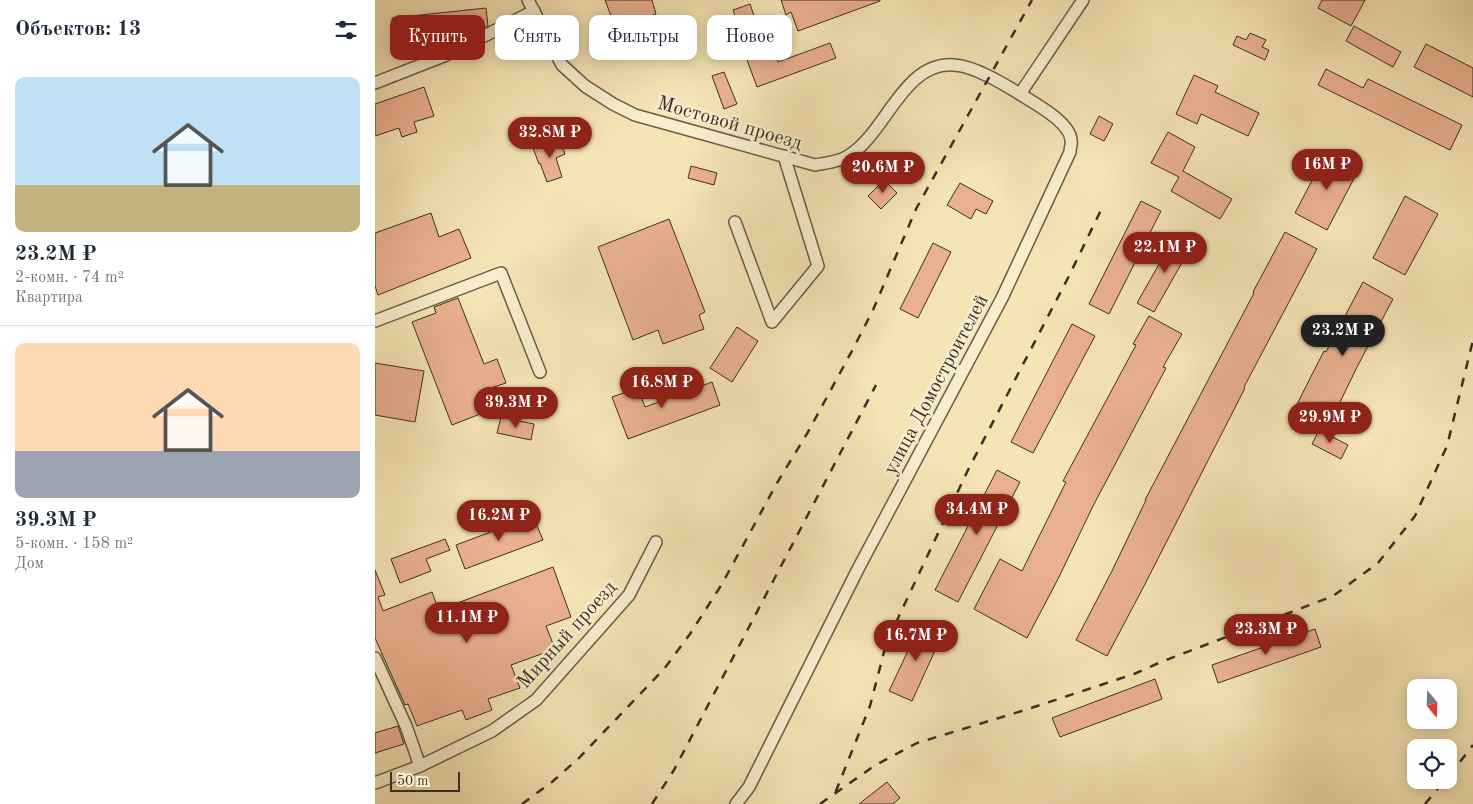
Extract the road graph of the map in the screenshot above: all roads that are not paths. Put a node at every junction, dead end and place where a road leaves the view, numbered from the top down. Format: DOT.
graph roads {
  1 [pos="528,0"];
  2 [pos="1083,0"];
  3 [pos="534,11"];
  4 [pos="375,83"];
  5 [pos="1020,94"];
  6 [pos="784,156"];
  7 [pos="735,222"];
  8 [pos="375,321"];
  9 [pos="540,372"];
  10 [pos="656,542"];
  11 [pos="375,658"];
  12 [pos="420,766"];
  13 [pos="375,783"];
  14 [pos="736,804"];
  1 -- 3 [label="street, Мостовой проезд"];
  2 -- 5 [label="street"];
  3 -- 4 [label="street"];
  3 -- 6 [label="street, Мостовой проезд"];
  5 -- 6 [label="street, Мостовой проезд"];
  5 -- 14 [label="street, улица Домостроителей"];
  6 -- 7 [label="street"];
  8 -- 9 [label="street"];
  10 -- 12 [label="street, Мирный проезд"];
  11 -- 12 [label="street"];
  12 -- 13 [label="street, Мирный проезд"];
}
